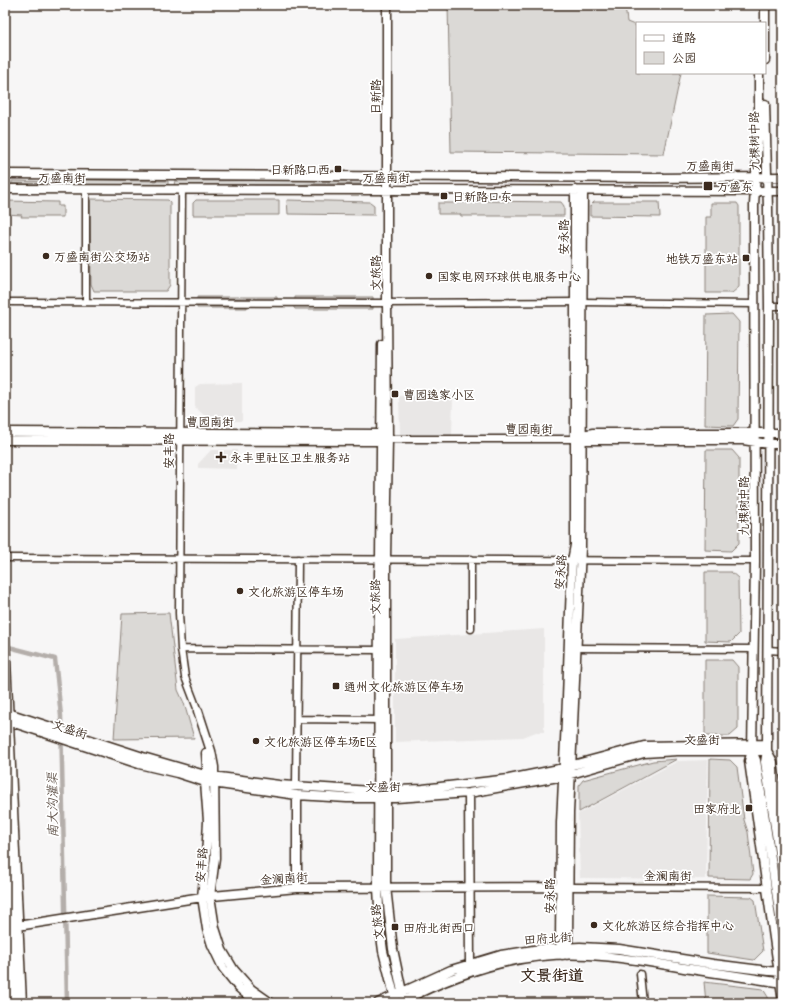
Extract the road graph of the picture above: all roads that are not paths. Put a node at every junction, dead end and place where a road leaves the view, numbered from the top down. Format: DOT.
graph roads {
  1 [pos="384,5"];
  2 [pos="387,5"];
  3 [pos="760,5"];
  4 [pos="765,5"];
  5 [pos="760,22"];
  6 [pos="765,22"];
  7 [pos="760,74"];
  8 [pos="765,74"];
  9 [pos="5,174"];
  10 [pos="385,176"];
  11 [pos="767,176"];
  12 [pos="757,177"];
  13 [pos="783,177"];
  14 [pos="5,189"];
  15 [pos="86,189"];
  16 [pos="182,189"];
  17 [pos="385,189"];
  18 [pos="579,190"];
  19 [pos="756,190"];
  20 [pos="767,190"];
  21 [pos="783,190"];
  22 [pos="5,302"];
  23 [pos="86,302"];
  24 [pos="578,302"];
  25 [pos="180,303"];
  26 [pos="384,304"];
  27 [pos="755,304"];
  28 [pos="769,306"];
  29 [pos="783,306"];
  30 [pos="5,432"];
  31 [pos="769,433"];
  32 [pos="783,433"];
  33 [pos="180,436"];
  34 [pos="383,438"];
  35 [pos="580,438"];
  36 [pos="755,438"];
  37 [pos="5,440"];
  38 [pos="769,444"];
  39 [pos="783,444"];
  40 [pos="5,558"];
  41 [pos="180,559"];
  42 [pos="298,559"];
  43 [pos="383,559"];
  44 [pos="471,559"];
  45 [pos="576,560"];
  46 [pos="755,561"];
  47 [pos="471,629"];
  48 [pos="5,638"];
  49 [pos="573,648"];
  50 [pos="181,649"];
  51 [pos="297,649"];
  52 [pos="383,650"];
  53 [pos="754,650"];
  54 [pos="768,650"];
  55 [pos="783,651"];
  56 [pos="198,711"];
  57 [pos="7,717"];
  58 [pos="297,719"];
  59 [pos="379,720"];
  60 [pos="753,747"];
  61 [pos="767,747"];
  62 [pos="568,771"];
  63 [pos="209,779"];
  64 [pos="296,791"];
  65 [pos="469,793"];
  66 [pos="383,794"];
  67 [pos="5,808"];
  68 [pos="783,838"];
  69 [pos="783,878"];
  70 [pos="382,887"];
  71 [pos="565,887"];
  72 [pos="297,888"];
  73 [pos="470,888"];
  74 [pos="767,888"];
  75 [pos="206,896"];
  76 [pos="14,927"];
  77 [pos="783,937"];
  78 [pos="565,951"];
  79 [pos="470,964"];
  80 [pos="781,972"];
  81 [pos="640,974"];
  82 [pos="782,983"];
  83 [pos="401,999"];
  84 [pos="783,1002"];
  85 [pos="14,1003"];
  86 [pos="22,1003"];
  87 [pos="256,1003"];
  88 [pos="271,1003"];
  89 [pos="378,1003"];
  90 [pos="643,1003"];
  1 -- 10 [label="main road, 日新路"];
  2 -- 10 [label="main road, 日新路"];
  3 -- 5 [label="main road"];
  4 -- 6 [label="main road"];
  7 -- 12 [label="main road, 九棵树中路"];
  8 -- 11 [label="main road, 九棵树中路"];
  9 -- 10 [label="main road, 万盛南街"];
  10 -- 12 [label="main road, 万盛南街"];
  10 -- 17 [label="main road, 日新路"];
  11 -- 12 [label="main road, 万盛南街"];
  11 -- 13 [label="main road, 万盛南街"];
  11 -- 20 [label="main road, 九棵树中路"];
  12 -- 19 [label="main road, 九棵树中路"];
  14 -- 15 [label="main road, 万盛南街"];
  15 -- 16 [label="main road, 万盛南街"];
  15 -- 23 [label="street"];
  16 -- 17 [label="main road, 万盛南街"];
  16 -- 25 [label="street, 安丰路"];
  17 -- 18 [label="main road, 万盛南街"];
  17 -- 26 [label="main road, 文旅路"];
  18 -- 19 [label="main road, 万盛南街"];
  18 -- 24 [label="main road, 安永路"];
  19 -- 20 [label="main road, 万盛南街"];
  19 -- 27 [label="main road, 九棵树中路"];
  20 -- 21 [label="main road, 万盛南街"];
  20 -- 28 [label="main road, 九棵树中路"];
  22 -- 23 [label="street"];
  23 -- 25 [label="street"];
  24 -- 26 [label="street"];
  24 -- 27 [label="street"];
  24 -- 35 [label="main road, 安永路"];
  25 -- 26 [label="street"];
  25 -- 33 [label="street, 安丰路"];
  26 -- 34 [label="main road, 文旅路"];
  27 -- 36 [label="main road, 九棵树中路"];
  28 -- 29 [label="street"];
  28 -- 31 [label="main road, 九棵树中路"];
  30 -- 33 [label="main road, 曹园南街"];
  31 -- 32 [label="main road"];
  31 -- 36 [label="main road"];
  31 -- 38 [label="main road, 九棵树中路"];
  33 -- 34 [label="main road, 曹园南街"];
  33 -- 37 [label="main road, 曹园南街"];
  33 -- 41 [label="street, 安丰路"];
  34 -- 35 [label="street, 曹园南街"];
  34 -- 43 [label="main road, 文旅路"];
  35 -- 36 [label="main road, 曹园南街"];
  35 -- 45 [label="main road, 安永路"];
  36 -- 38 [label="main road"];
  36 -- 46 [label="main road, 九棵树中路"];
  38 -- 39 [label="main road"];
  38 -- 54 [label="main road, 九棵树中路"];
  40 -- 41 [label="street"];
  41 -- 42 [label="street"];
  41 -- 50 [label="street, 安丰路"];
  42 -- 43 [label="street"];
  42 -- 51 [label="street"];
  43 -- 44 [label="street"];
  43 -- 52 [label="main road, 文旅路"];
  44 -- 45 [label="street"];
  44 -- 47 [label="street"];
  45 -- 46 [label="street"];
  45 -- 49 [label="main road, 安永路"];
  46 -- 53 [label="main road, 九棵树中路"];
  48 -- 57 [label="main road"];
  49 -- 53 [label="street"];
  49 -- 62 [label="main road, 安永路"];
  50 -- 51 [label="street"];
  50 -- 56 [label="street, 安丰路"];
  51 -- 52 [label="street"];
  51 -- 58 [label="street"];
  52 -- 59 [label="main road, 文旅路"];
  52 -- 66 [label="main road, 文旅路"];
  53 -- 60 [label="main road, 九棵树中路"];
  54 -- 55 [label="street"];
  54 -- 61 [label="main road, 九棵树中路"];
  56 -- 63 [label="main road, 安丰路"];
  57 -- 63 [label="main road, 文盛街"];
  57 -- 76 [label="main road"];
  58 -- 59 [label="street"];
  58 -- 64 [label="street"];
  59 -- 66 [label="main road, 文旅路"];
  60 -- 61 [label="main road, 文盛街"];
  60 -- 62 [label="main road, 文盛街"];
  60 -- 74 [label="main road"];
  60 -- 77 [label="main road, 九棵树中路"];
  61 -- 68 [label="main road"];
  61 -- 69 [label="main road, 九棵树中路"];
  62 -- 65 [label="main road, 文盛街"];
  62 -- 66 [label="main road, 文盛街"];
  62 -- 71 [label="main road, 安永路"];
  63 -- 64 [label="main road, 文盛街"];
  63 -- 75 [label="main road, 安丰路"];
  64 -- 66 [label="main road, 文盛街"];
  64 -- 72 [label="main road"];
  65 -- 66 [label="main road, 文盛街"];
  65 -- 73 [label="main road"];
  66 -- 70 [label="main road, 文旅路"];
  67 -- 76 [label="main road"];
  70 -- 72 [label="main road, 金澜南街"];
  70 -- 73 [label="main road, 金澜南街"];
  70 -- 83 [label="main road, 文旅路"];
  71 -- 73 [label="main road, 金澜南街"];
  71 -- 74 [label="street, 金澜南街"];
  71 -- 78 [label="main road, 安永路"];
  72 -- 75 [label="main road, 金澜南街"];
  73 -- 79 [label="main road"];
  74 -- 80 [label="main road"];
  75 -- 76 [label="main road, 金澜南街"];
  75 -- 87 [label="main road, 安丰路"];
  75 -- 88 [label="main road, 安丰路"];
  76 -- 85 [label="main road"];
  76 -- 86 [label="main road"];
  78 -- 79 [label="main road, 田府北街"];
  78 -- 80 [label="main road, 田府北街"];
  78 -- 82 [label="main road, 田府北街"];
  78 -- 83 [label="main road, 田府北街"];
  79 -- 83 [label="main road, 田府北街"];
  80 -- 82 [label="main road"];
  81 -- 90 [label="street"];
  82 -- 84 [label="main road"];
  83 -- 89 [label="main road"];
}
